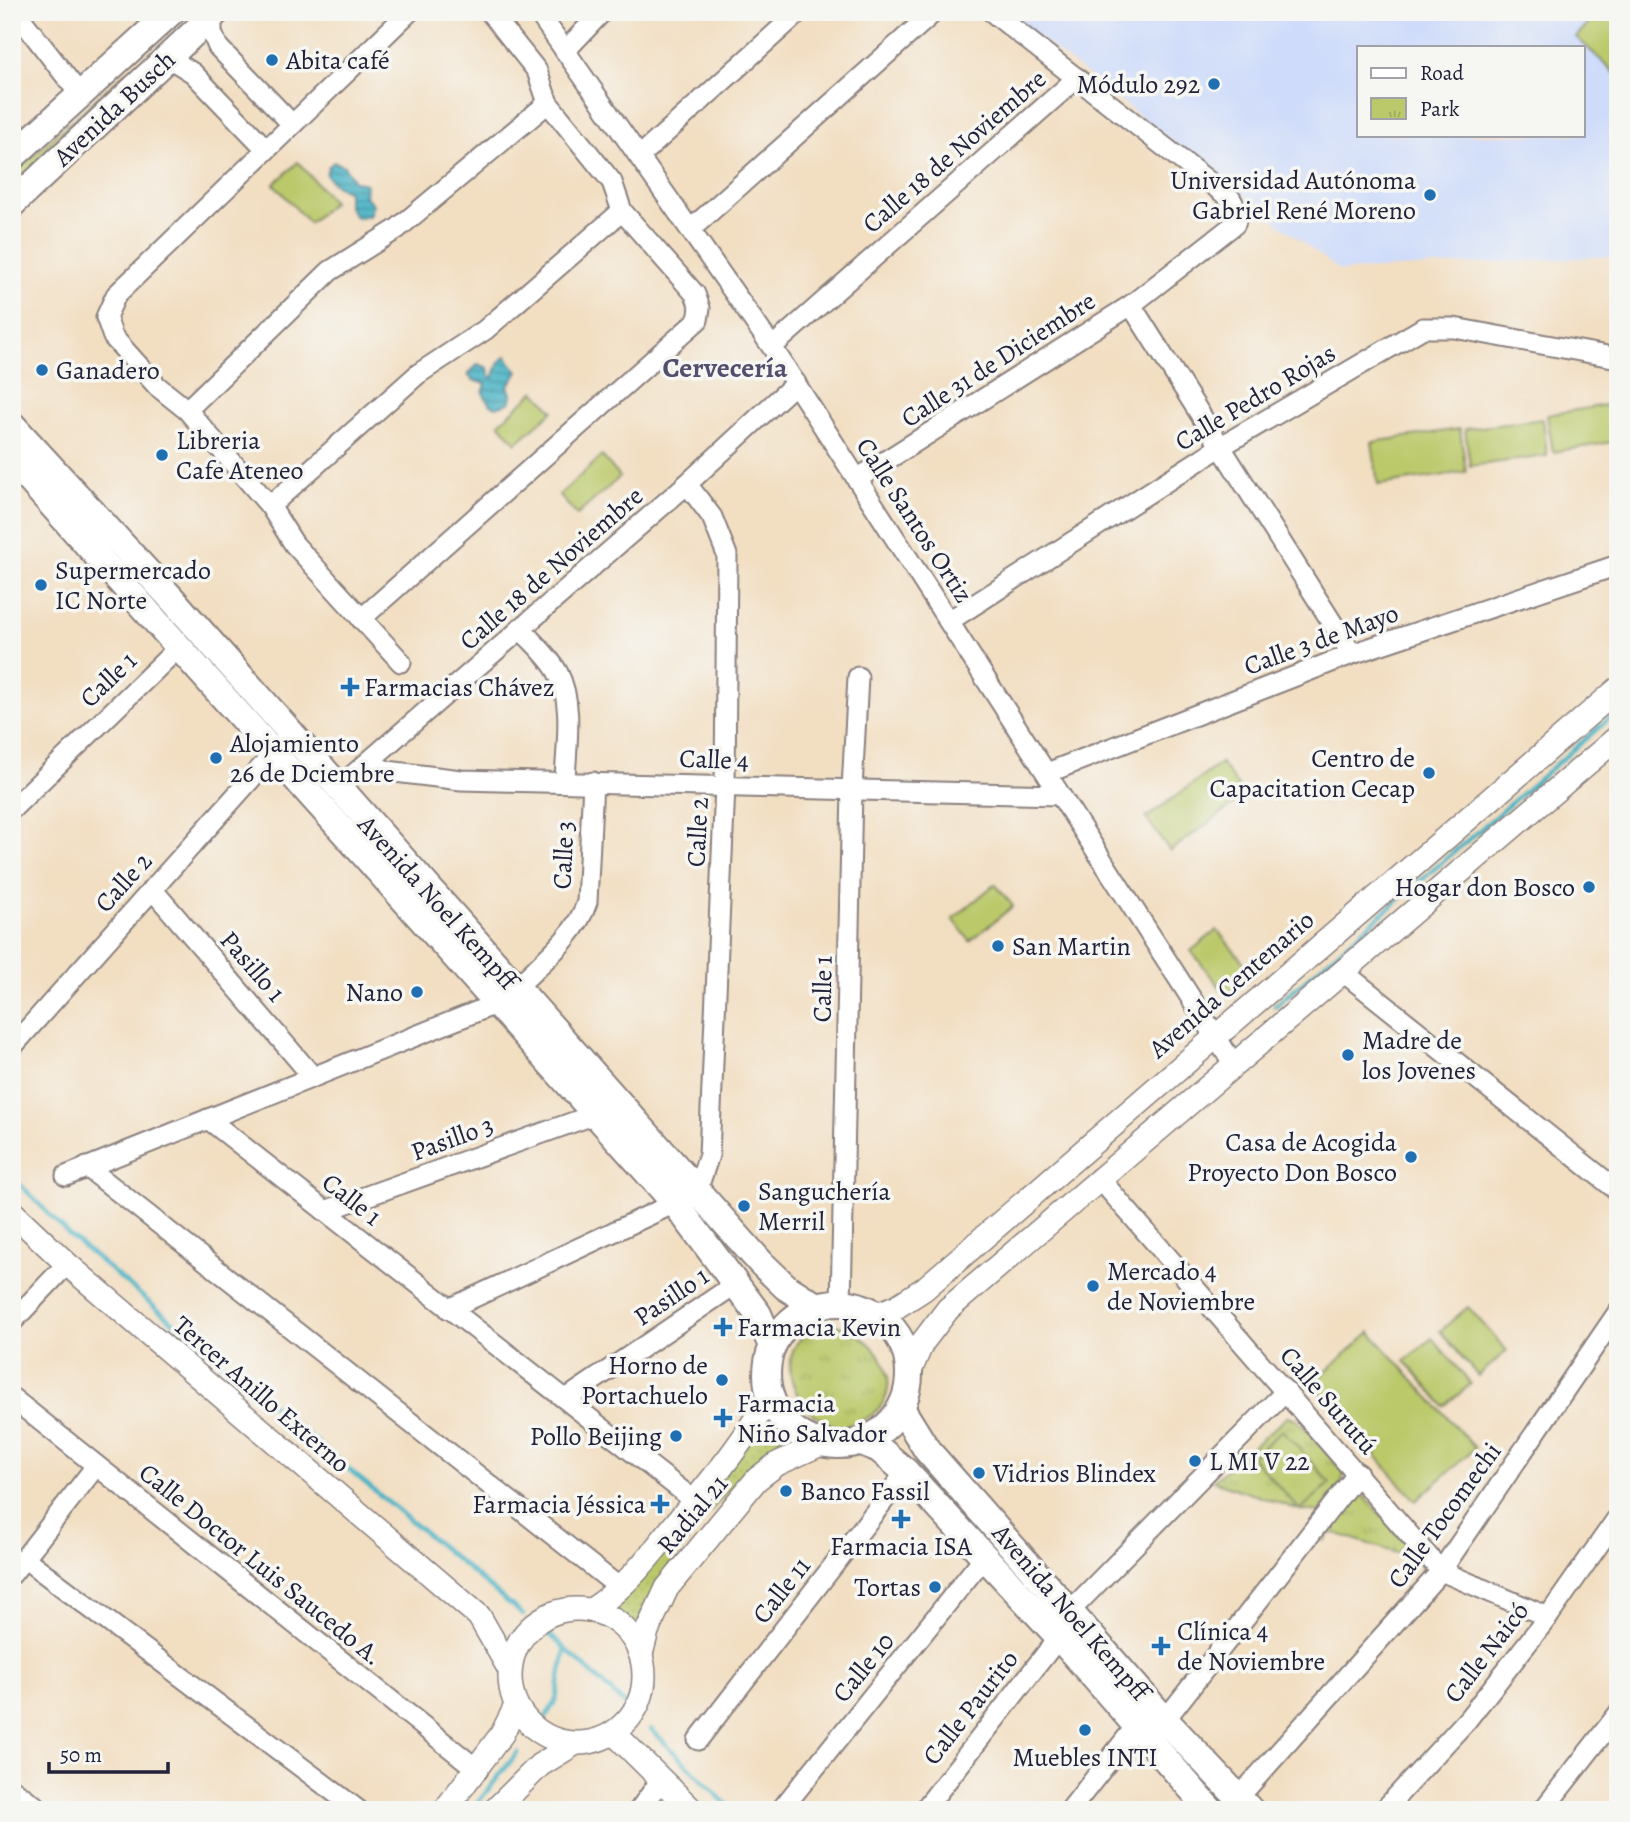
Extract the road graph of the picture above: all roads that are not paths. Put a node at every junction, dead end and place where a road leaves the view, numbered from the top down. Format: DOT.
graph roads {
  1 [pos="16,12"];
  2 [pos="170,12"];
  3 [pos="409,12"];
  4 [pos="490,12"];
  5 [pos="538,12"];
  6 [pos="602,12"];
  7 [pos="799,12"];
  8 [pos="933,12"];
  9 [pos="992,12"];
  10 [pos="214,14"];
  11 [pos="148,33"];
  12 [pos="565,51"];
  13 [pos="169,58"];
  14 [pos="117,63"];
  15 [pos="1077,78"];
  16 [pos="139,85"];
  17 [pos="80,96"];
  18 [pos="548,103"];
  19 [pos="291,123"];
  20 [pos="265,148"];
  21 [pos="12,156"];
  22 [pos="640,156"];
  23 [pos="12,204"];
  24 [pos="622,211"];
  25 [pos="691,229"];
  26 [pos="1130,305"];
  27 [pos="772,347"];
  28 [pos="1618,358"];
  29 [pos="796,383"];
  30 [pos="187,410"];
  31 [pos="12,425"];
  32 [pos="1220,447"];
  33 [pos="12,460"];
  34 [pos="858,479"];
  35 [pos="687,484"];
  36 [pos="270,506"];
  37 [pos="1618,565"];
  38 [pos="361,619"];
  39 [pos="948,621"];
  40 [pos="520,628"];
  41 [pos="180,646"];
  42 [pos="1352,654"];
  43 [pos="401,662"];
  44 [pos="203,672"];
  45 [pos="858,677"];
  46 [pos="1618,689"];
  47 [pos="259,699"];
  48 [pos="1618,737"];
  49 [pos="274,753"];
  50 [pos="369,763"];
  51 [pos="1047,773"];
  52 [pos="565,781"];
  53 [pos="593,782"];
  54 [pos="334,785"];
  55 [pos="725,786"];
  56 [pos="852,789"];
  57 [pos="1060,795"];
  58 [pos="12,809"];
  59 [pos="152,889"];
  60 [pos="1342,971"];
  61 [pos="507,996"];
  62 [pos="1215,1035"];
  63 [pos="12,1047"];
  64 [pos="1234,1065"];
  65 [pos="313,1077"];
  66 [pos="596,1114"];
  67 [pos="208,1119"];
  68 [pos="87,1167"];
  69 [pos="66,1176"];
  70 [pos="1099,1178"];
  71 [pos="1618,1191"];
  72 [pos="686,1197"];
  73 [pos="325,1211"];
  74 [pos="12,1212"];
  75 [pos="67,1264"];
  76 [pos="737,1283"];
  77 [pos="828,1304"];
  78 [pos="449,1309"];
  79 [pos="1618,1312"];
  80 [pos="877,1314"];
  81 [pos="12,1322"];
  82 [pos="772,1346"];
  83 [pos="909,1371"];
  84 [pos="1286,1391"];
  85 [pos="770,1394"];
  86 [pos="12,1398"];
  87 [pos="566,1399"];
  88 [pos="901,1408"];
  89 [pos="859,1441"];
  90 [pos="823,1443"];
  91 [pos="96,1466"];
  92 [pos="906,1472"];
  93 [pos="1358,1473"];
  94 [pos="695,1501"];
  95 [pos="1618,1517"];
  96 [pos="985,1556"];
  97 [pos="18,1566"];
  98 [pos="1441,1571"];
  99 [pos="620,1588"];
  100 [pos="591,1610"];
  101 [pos="1071,1610"];
  102 [pos="479,1616"];
  103 [pos="1548,1616"];
  104 [pos="531,1628"];
  105 [pos="1059,1637"];
  106 [pos="641,1654"];
  107 [pos="510,1670"];
  108 [pos="1111,1699"];
  109 [pos="516,1706"];
  110 [pos="1618,1714"];
  111 [pos="1136,1726"];
  112 [pos="1174,1730"];
  113 [pos="614,1733"];
  114 [pos="698,1740"];
  115 [pos="573,1744"];
  116 [pos="478,1770"];
  117 [pos="662,1780"];
  118 [pos="12,1789"];
  119 [pos="1245,1804"];
  120 [pos="41,1810"];
  121 [pos="358,1810"];
  122 [pos="445,1810"];
  123 [pos="495,1810"];
  124 [pos="639,1810"];
  125 [pos="692,1810"];
  126 [pos="781,1810"];
  127 [pos="924,1810"];
  128 [pos="1070,1810"];
  129 [pos="1212,1810"];
  130 [pos="1384,1810"];
  131 [pos="1543,1810"];
  1 -- 17 [label="street"];
  2 -- 11 [label="main road, Avenida Busch"];
  3 -- 19 [label="street"];
  4 -- 18 [label="street"];
  5 -- 12 [label="street, Calle Santos Ortiz"];
  6 -- 12 [label="street"];
  7 -- 22 [label="street"];
  8 -- 25 [label="street"];
  9 -- 15 [label="street, Calle 31 de Diciembre"];
  10 -- 13 [label="main road, Avenida Busch"];
  10 -- 19 [label="street"];
  11 -- 13 [label="main road"];
  11 -- 14 [label="main road, Avenida Busch"];
  12 -- 22 [label="street, Calle Santos Ortiz"];
  13 -- 16 [label="main road, Avenida Busch"];
  13 -- 20 [label="street"];
  14 -- 16 [label="main road"];
  14 -- 17 [label="main road, Avenida Busch"];
  15 -- 26 [label="street, Calle 31 de Diciembre"];
  15 -- 27 [label="street, Calle 18 de Noviembre"];
  16 -- 23 [label="main road, Avenida Busch"];
  17 -- 21 [label="main road, Avenida Busch"];
  18 -- 24 [label="street"];
  18 -- 30 [label="street"];
  19 -- 20 [label="street"];
  20 -- 30 [label="street"];
  22 -- 25 [label="street, Calle Santos Ortiz"];
  24 -- 36 [label="street"];
  24 -- 38 [label="street"];
  25 -- 27 [label="street, Calle Santos Ortiz"];
  26 -- 32 [label="street"];
  26 -- 34 [label="street, Calle 31 de Diciembre"];
  27 -- 29 [label="street, Calle Santos Ortiz"];
  28 -- 32 [label="street, Calle Pedro Rojas"];
  29 -- 34 [label="street, Calle Santos Ortiz"];
  29 -- 35 [label="street, Calle 18 de Noviembre"];
  30 -- 36 [label="street"];
  31 -- 47 [label="main road, Avenida Noel Kempff"];
  32 -- 39 [label="street, Calle Pedro Rojas"];
  32 -- 42 [label="street"];
  33 -- 41 [label="main road, Avenida Noel Kempff"];
  34 -- 39 [label="street, Calle Santos Ortiz"];
  35 -- 40 [label="street, Calle 18 de Noviembre"];
  35 -- 55 [label="street, Calle 2"];
  36 -- 38 [label="street"];
  37 -- 42 [label="street, Calle 3 de Mayo"];
  38 -- 43 [label="street"];
  39 -- 51 [label="street, Calle Santos Ortiz"];
  40 -- 50 [label="street, Calle 18 de Noviembre"];
  40 -- 52 [label="street"];
  41 -- 44 [label="main road, Avenida Noel Kempff"];
  41 -- 58 [label="street, Calle 1"];
  42 -- 51 [label="street, Calle 3 de Mayo"];
  44 -- 47 [label="main road"];
  44 -- 49 [label="main road, Avenida Noel Kempff"];
  45 -- 56 [label="street, Calle 1"];
  46 -- 62 [label="street, Avenida Centenario"];
  47 -- 54 [label="main road, Avenida Noel Kempff"];
  48 -- 60 [label="street"];
  49 -- 54 [label="main road"];
  49 -- 59 [label="street, Calle 2"];
  49 -- 61 [label="main road, Avenida Noel Kempff"];
  50 -- 52 [label="street, Calle 4"];
  50 -- 54 [label="street, Calle 18 de Noviembre"];
  51 -- 57 [label="street, Calle Santos Ortiz"];
  52 -- 53 [label="street, Calle 4"];
  53 -- 55 [label="street, Calle 4"];
  53 -- 61 [label="street, Calle 3"];
  54 -- 61 [label="main road, Avenida Noel Kempff"];
  55 -- 56 [label="street, Calle 4"];
  55 -- 72 [label="street, Calle 2"];
  56 -- 57 [label="street, Calle 4"];
  56 -- 77 [label="street, Calle 1"];
  57 -- 62 [label="street, Calle Santos Ortiz"];
  59 -- 63 [label="street, Calle 2"];
  59 -- 65 [label="street, Pasillo 1"];
  60 -- 64 [label="street"];
  60 -- 71 [label="street"];
  61 -- 65 [label="street"];
  61 -- 66 [label="main road, Avenida Noel Kempff"];
  61 -- 72 [label="main road, Avenida Noel Kempff"];
  62 -- 64 [label="street, Calle Santos Ortiz"];
  62 -- 80 [label="street, Avenida Centenario"];
  64 -- 70 [label="street"];
  65 -- 67 [label="street"];
  66 -- 72 [label="main road, Avenida Noel Kempff"];
  66 -- 73 [label="street, Pasillo 3"];
  67 -- 68 [label="street"];
  67 -- 73 [label="street, Calle 1"];
  68 -- 69 [label="street"];
  68 -- 99 [label="street"];
  70 -- 83 [label="street"];
  70 -- 84 [label="street, Calle Surutú"];
  72 -- 76 [label="main road, Avenida Noel Kempff"];
  72 -- 77 [label="main road, Avenida Noel Kempff"];
  72 -- 78 [label="street"];
  73 -- 78 [label="street, Calle 1"];
  74 -- 75 [label="street, Tercer Anillo Externo"];
  75 -- 81 [label="street"];
  75 -- 102 [label="street, Tercer Anillo Externo"];
  76 -- 82 [label="main road, Avenida Noel Kempff"];
  76 -- 87 [label="street, Pasillo 1"];
  77 -- 80 [label="main road"];
  77 -- 82 [label="main road"];
  78 -- 87 [label="street, Calle 1"];
  79 -- 98 [label="street, Calle Tocomechi"];
  80 -- 83 [label="main road"];
  82 -- 85 [label="main road"];
  83 -- 88 [label="main road"];
  84 -- 93 [label="street, Calle Surutú"];
  84 -- 101 [label="street"];
  85 -- 90 [label="main road"];
  85 -- 94 [label="street, Radial 21"];
  86 -- 91 [label="street, Calle Doctor Luis Saucedo A."];
  87 -- 94 [label="street, Calle 1"];
  88 -- 89 [label="main road"];
  88 -- 101 [label="main road, Avenida Noel Kempff"];
  89 -- 90 [label="main road"];
  89 -- 92 [label="main road, Avenida Noel Kempff"];
  90 -- 106 [label="street, Radial 21"];
  91 -- 97 [label="street"];
  91 -- 116 [label="street, Calle Doctor Luis Saucedo A."];
  92 -- 96 [label="main road, Avenida Noel Kempff"];
  92 -- 114 [label="street, Calle 11"];
  93 -- 98 [label="street, Calle Surutú"];
  93 -- 112 [label="street"];
  94 -- 99 [label="street, Radial 21"];
  95 -- 103 [label="street, Calle Naicó"];
  96 -- 101 [label="main road"];
  96 -- 105 [label="main road, Avenida Noel Kempff"];
  96 -- 126 [label="street, Calle 10"];
  97 -- 121 [label="street"];
  98 -- 103 [label="street, Calle Surutú"];
  98 -- 119 [label="street, Calle Tocomechi"];
  99 -- 100 [label="street, Radial 21"];
  100 -- 104 [label="street"];
  100 -- 106 [label="street"];
  101 -- 108 [label="main road"];
  101 -- 112 [label="main road, Avenida Noel Kempff"];
  102 -- 104 [label="street, Tercer Anillo Externo"];
  102 -- 107 [label="street, Tercer Anillo Externo"];
  103 -- 130 [label="street, Calle Naicó"];
  104 -- 107 [label="street"];
  105 -- 108 [label="main road, Avenida Noel Kempff"];
  105 -- 127 [label="street, Calle Paurito"];
  106 -- 113 [label="street"];
  107 -- 109 [label="street"];
  108 -- 111 [label="main road, Avenida Noel Kempff"];
  109 -- 115 [label="street"];
  109 -- 116 [label="street"];
  110 -- 131 [label="street"];
  111 -- 128 [label="street"];
  111 -- 129 [label="main road, Avenida Noel Kempff"];
  112 -- 119 [label="main road, Avenida Noel Kempff"];
  112 -- 129 [label="main road"];
  113 -- 115 [label="street"];
  113 -- 117 [label="street"];
  115 -- 123 [label="street"];
  116 -- 122 [label="street"];
  117 -- 124 [label="street"];
  117 -- 125 [label="street"];
  118 -- 120 [label="street"];
}
